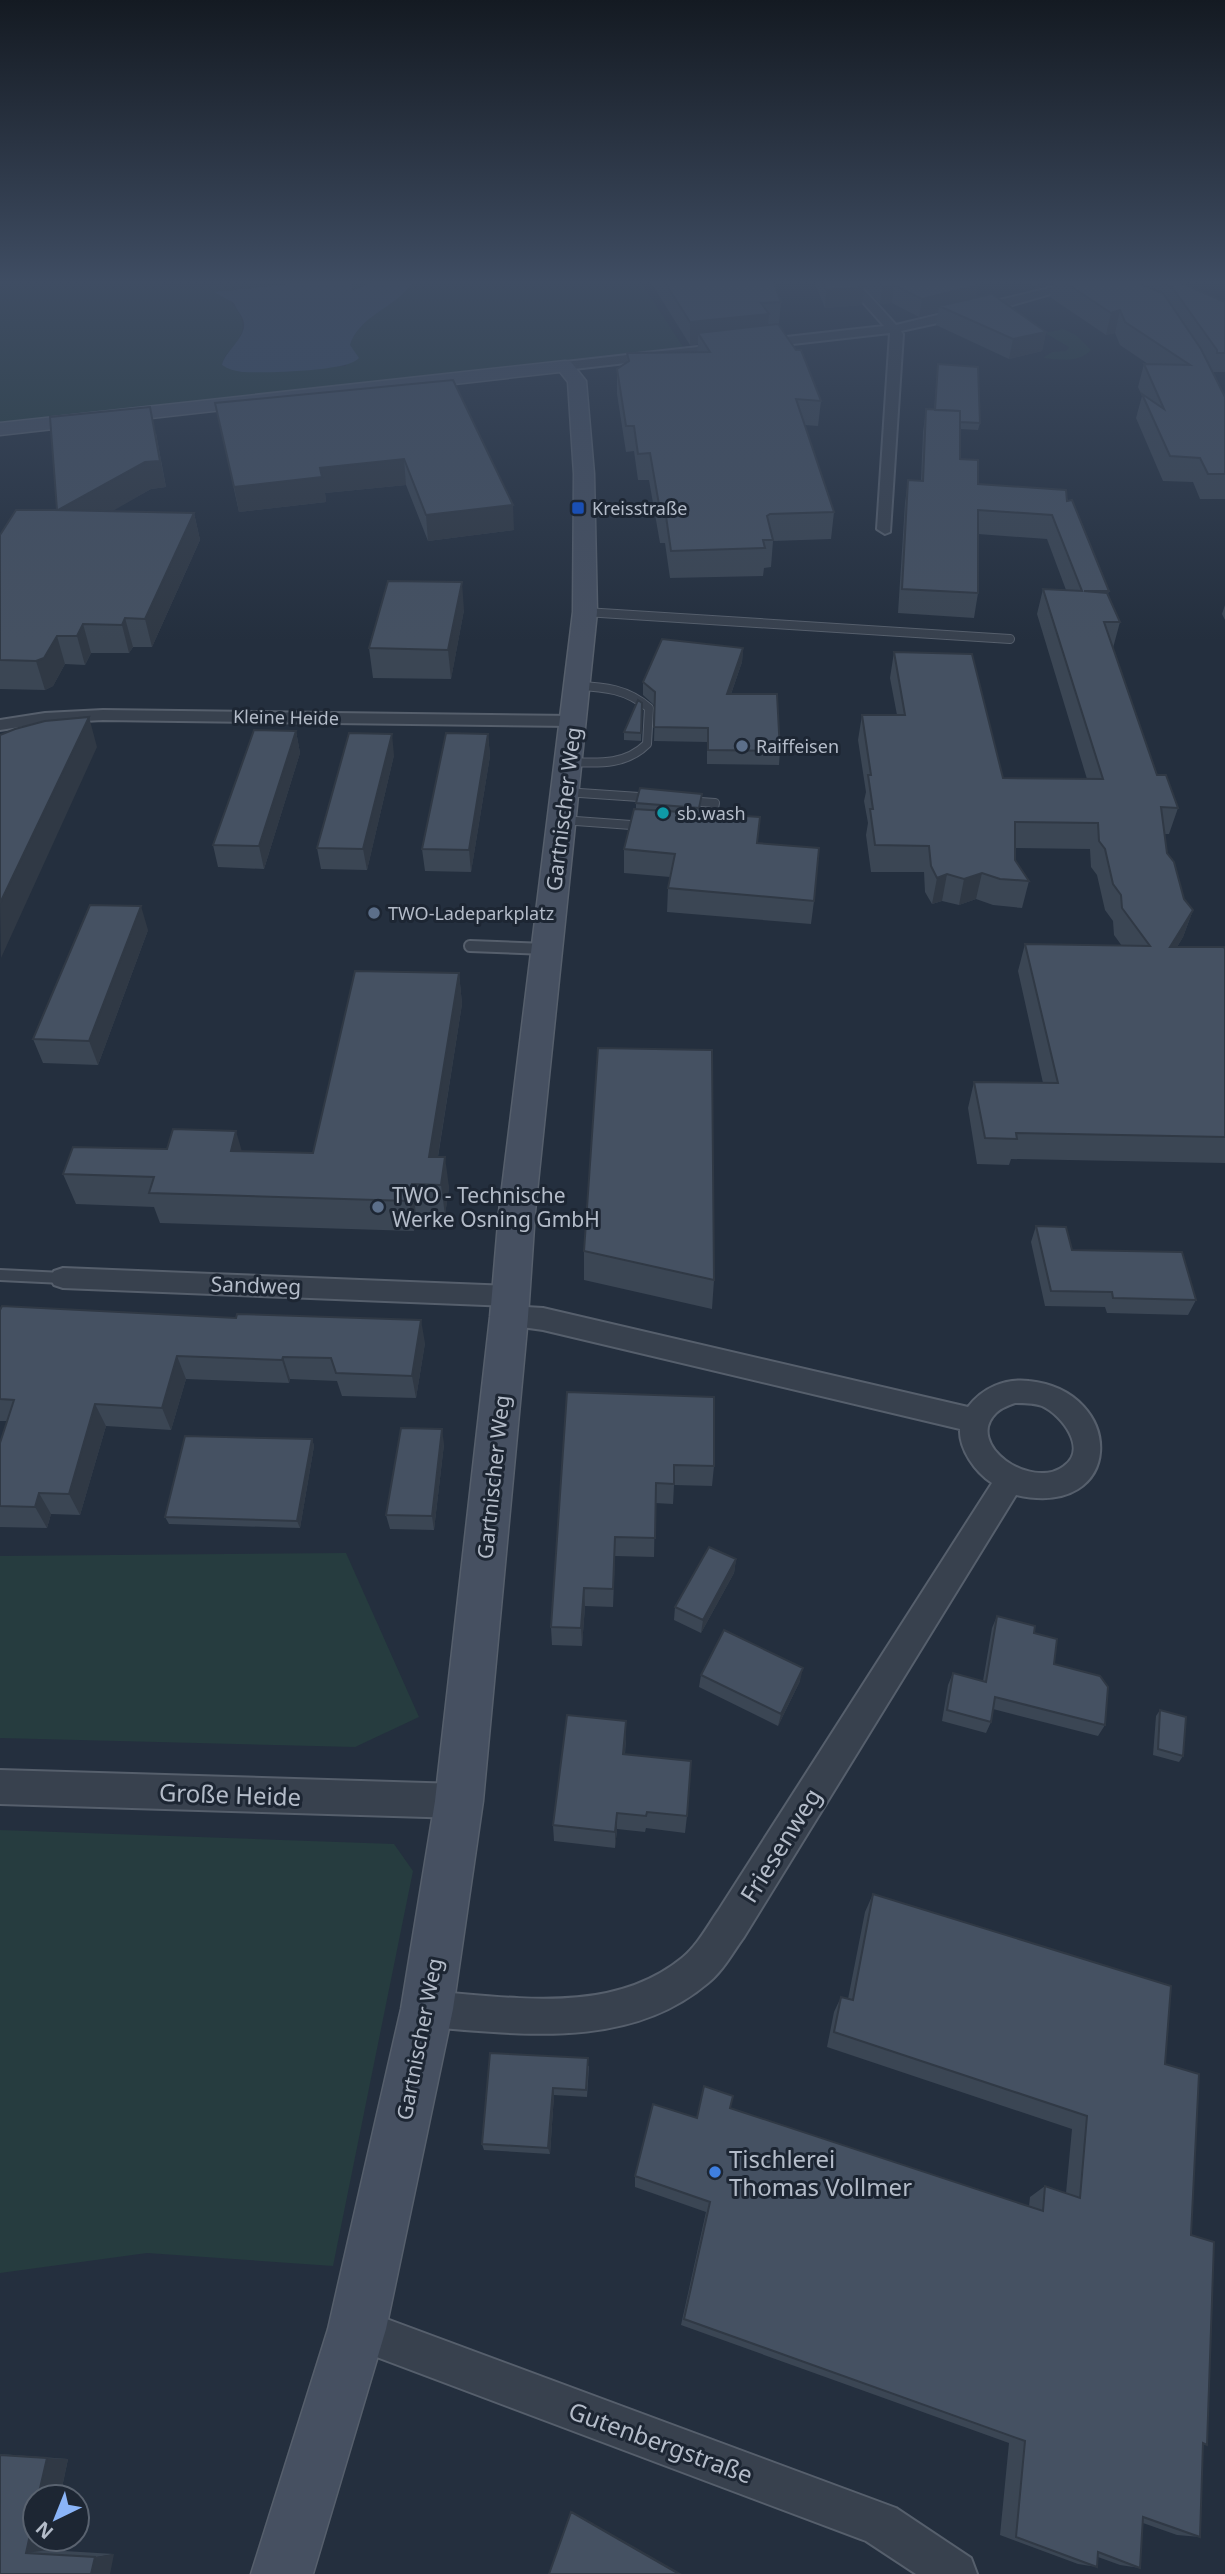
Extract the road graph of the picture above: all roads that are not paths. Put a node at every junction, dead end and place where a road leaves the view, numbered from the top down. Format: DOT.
graph roads {
  1 [pos="250,401"];
  2 [pos="579,401"];
  3 [pos="893,401"];
  4 [pos="0,429"];
  5 [pos="886,529"];
  6 [pos="585,612"];
  7 [pos="1010,639"];
  8 [pos="575,703"];
  9 [pos="0,725"];
  10 [pos="565,791"];
  11 [pos="664,799"];
  12 [pos="677,800"];
  13 [pos="655,827"];
  14 [pos="696,830"];
  15 [pos="470,946"];
  16 [pos="546,949"];
  17 [pos="0,1275"];
  18 [pos="63,1278"];
  19 [pos="510,1306"];
  20 [pos="974,1420"];
  21 [pos="1010,1479"];
  22 [pos="0,1787"];
  23 [pos="459,1801"];
  24 [pos="427,2009"];
  25 [pos="357,2329"];
  26 [pos="282,2574"];
  27 [pos="955,2574"];
  1 -- 4 [label="street"];
  2 -- 6 [label="street, Gartnischer Weg"];
  3 -- 5 [label="street"];
  6 -- 7 [label="lane"];
  6 -- 8 [label="street, Gartnischer Weg"];
  8 -- 9 [label="street, Kleine Heide"];
  8 -- 10 [label="street, Gartnischer Weg"];
  8 -- 10 [label="lane"];
  10 -- 11 [label="lane"];
  10 -- 13 [label="lane"];
  10 -- 16 [label="street, Gartnischer Weg"];
  12 -- 14 [label="lane"];
  15 -- 16 [label="lane"];
  16 -- 19 [label="street, Gartnischer Weg"];
  17 -- 18 [label="lane, Sandweg"];
  18 -- 19 [label="street, Sandweg"];
  19 -- 20 [label="street"];
  19 -- 23 [label="street, Gartnischer Weg"];
  20 -- 21 [label="street"];
  20 -- 21 [label="street"];
  21 -- 24 [label="street, Friesenweg"];
  22 -- 23 [label="street, Große Heide"];
  23 -- 24 [label="street, Gartnischer Weg"];
  24 -- 25 [label="street, Gartnischer Weg"];
  25 -- 26 [label="street, Gartnischer Weg"];
  25 -- 27 [label="street, Gutenbergstraße"];
}
